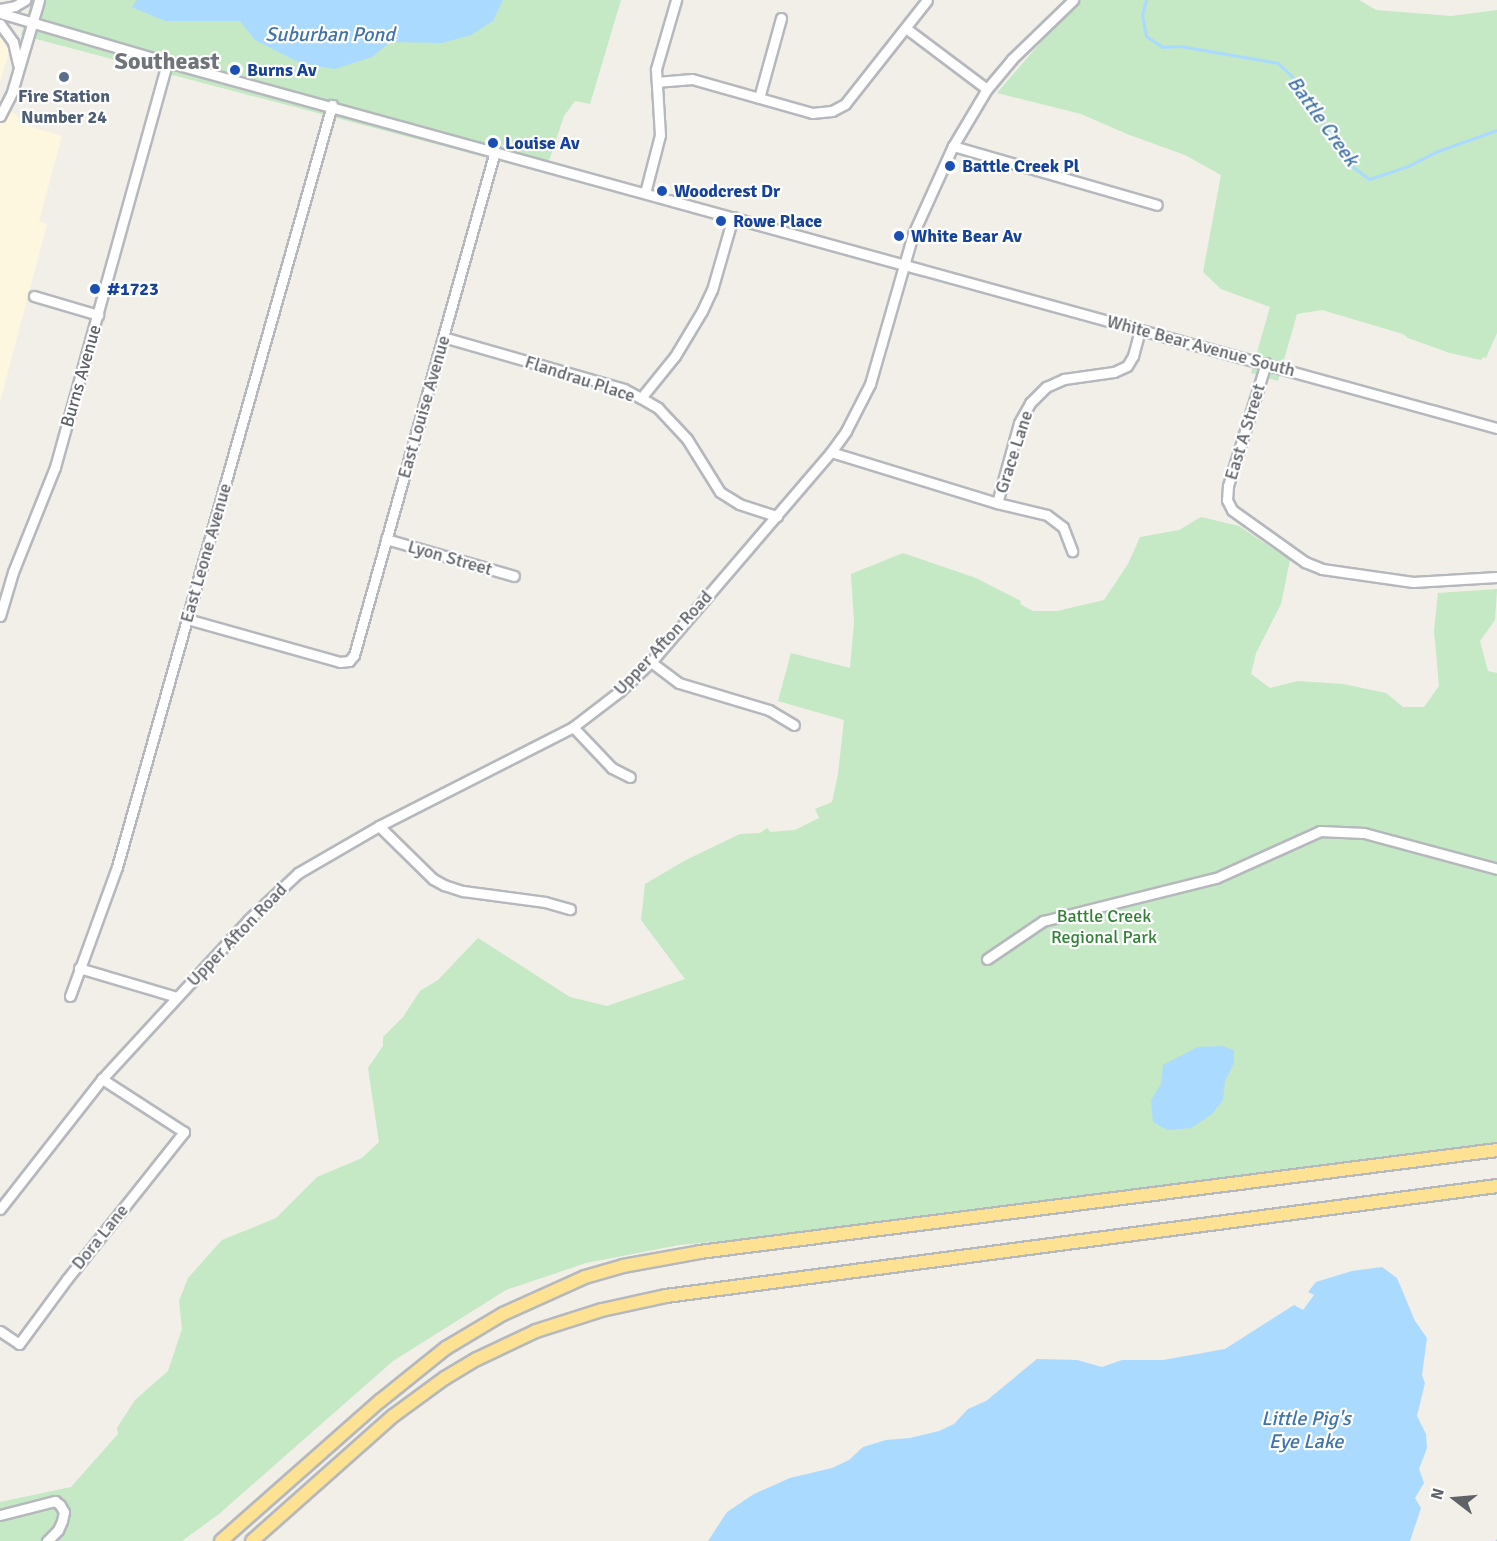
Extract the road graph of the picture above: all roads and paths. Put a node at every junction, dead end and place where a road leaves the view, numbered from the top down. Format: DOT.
graph roads {
  1 [pos="25,0"];
  2 [pos="39,0"];
  3 [pos="676,0"];
  4 [pos="927,0"];
  5 [pos="1073,0"];
  6 [pos="0,11"];
  7 [pos="782,18"];
  8 [pos="32,22"];
  9 [pos="0,24"];
  10 [pos="907,28"];
  11 [pos="167,62"];
  12 [pos="18,70"];
  13 [pos="657,82"];
  14 [pos="987,89"];
  15 [pos="759,98"];
  16 [pos="332,105"];
  17 [pos="0,116"];
  18 [pos="952,146"];
  19 [pos="495,151"];
  20 [pos="645,193"];
  21 [pos="1157,205"];
  22 [pos="734,218"];
  23 [pos="905,264"];
  24 [pos="34,296"];
  25 [pos="98,315"];
  26 [pos="1140,330"];
  27 [pos="443,337"];
  28 [pos="1266,363"];
  29 [pos="641,398"];
  30 [pos="1497,428"];
  31 [pos="831,452"];
  32 [pos="997,503"];
  33 [pos="777,516"];
  34 [pos="386,539"];
  35 [pos="1072,551"];
  36 [pos="0,576"];
  37 [pos="514,576"];
  38 [pos="1497,577"];
  39 [pos="11,579"];
  40 [pos="0,616"];
  41 [pos="187,619"];
  42 [pos="651,662"];
  43 [pos="794,725"];
  44 [pos="573,727"];
  45 [pos="630,777"];
  46 [pos="379,826"];
  47 [pos="1497,868"];
  48 [pos="570,909"];
  49 [pos="987,959"];
  50 [pos="79,968"];
  51 [pos="70,996"];
  52 [pos="177,997"];
  53 [pos="102,1079"];
  54 [pos="1497,1150"];
  55 [pos="1497,1186"];
  56 [pos="0,1209"];
  57 [pos="0,1331"];
  58 [pos="0,1515"];
  59 [pos="46,1541"];
  60 [pos="221,1541"];
  61 [pos="252,1541"];
  1 -- 6 [label="street"];
  2 -- 8 [label="street"];
  3 -- 13 [label="street"];
  4 -- 10 [label="street"];
  5 -- 14 [label="street, Upper Afton Road"];
  6 -- 8 [label="street, White Bear Avenue South"];
  7 -- 15 [label="street"];
  8 -- 11 [label="street, White Bear Avenue South"];
  8 -- 12 [label="street"];
  9 -- 12 [label="street"];
  10 -- 14 [label="street"];
  10 -- 15 [label="street"];
  11 -- 16 [label="street, White Bear Avenue South"];
  11 -- 25 [label="street, Burns Avenue"];
  12 -- 17 [label="street"];
  13 -- 15 [label="street"];
  13 -- 20 [label="street"];
  14 -- 18 [label="street, Upper Afton Road"];
  16 -- 19 [label="street, White Bear Avenue South"];
  16 -- 41 [label="street, East Leone Avenue"];
  18 -- 21 [label="street"];
  18 -- 23 [label="street, Upper Afton Road"];
  19 -- 20 [label="street, White Bear Avenue South"];
  19 -- 27 [label="street, East Louise Avenue"];
  20 -- 22 [label="street, White Bear Avenue South"];
  22 -- 23 [label="street, White Bear Avenue South"];
  22 -- 29 [label="street"];
  23 -- 26 [label="street, White Bear Avenue South"];
  23 -- 31 [label="street, Upper Afton Road"];
  24 -- 25 [label="street"];
  25 -- 39 [label="street, Burns Avenue"];
  26 -- 28 [label="street, White Bear Avenue South"];
  26 -- 32 [label="street, Grace Lane"];
  27 -- 29 [label="street, Flandrau Place"];
  27 -- 34 [label="street, East Louise Avenue"];
  28 -- 30 [label="street, White Bear Avenue South"];
  28 -- 38 [label="street, East A Street"];
  29 -- 33 [label="street, Flandrau Place"];
  31 -- 32 [label="street"];
  31 -- 33 [label="street, Upper Afton Road"];
  32 -- 35 [label="street"];
  33 -- 42 [label="street, Upper Afton Road"];
  34 -- 37 [label="street, Lyon Street"];
  34 -- 41 [label="street, East Louise Avenue"];
  36 -- 39 [label="street"];
  39 -- 40 [label="street, Burns Avenue"];
  41 -- 50 [label="street, East Leone Avenue"];
  42 -- 43 [label="street"];
  42 -- 44 [label="street, Upper Afton Road"];
  44 -- 45 [label="street"];
  44 -- 46 [label="street, Upper Afton Road"];
  46 -- 48 [label="street"];
  46 -- 52 [label="street, Upper Afton Road"];
  47 -- 49 [label="street"];
  50 -- 51 [label="street, East Leone Avenue"];
  50 -- 52 [label="street"];
  52 -- 53 [label="street, Upper Afton Road"];
  53 -- 56 [label="street, Upper Afton Road"];
  53 -- 57 [label="street, Dora Lane"];
  54 -- 60 [label="highway"];
  55 -- 61 [label="highway"];
  58 -- 59 [label="street"];
}
